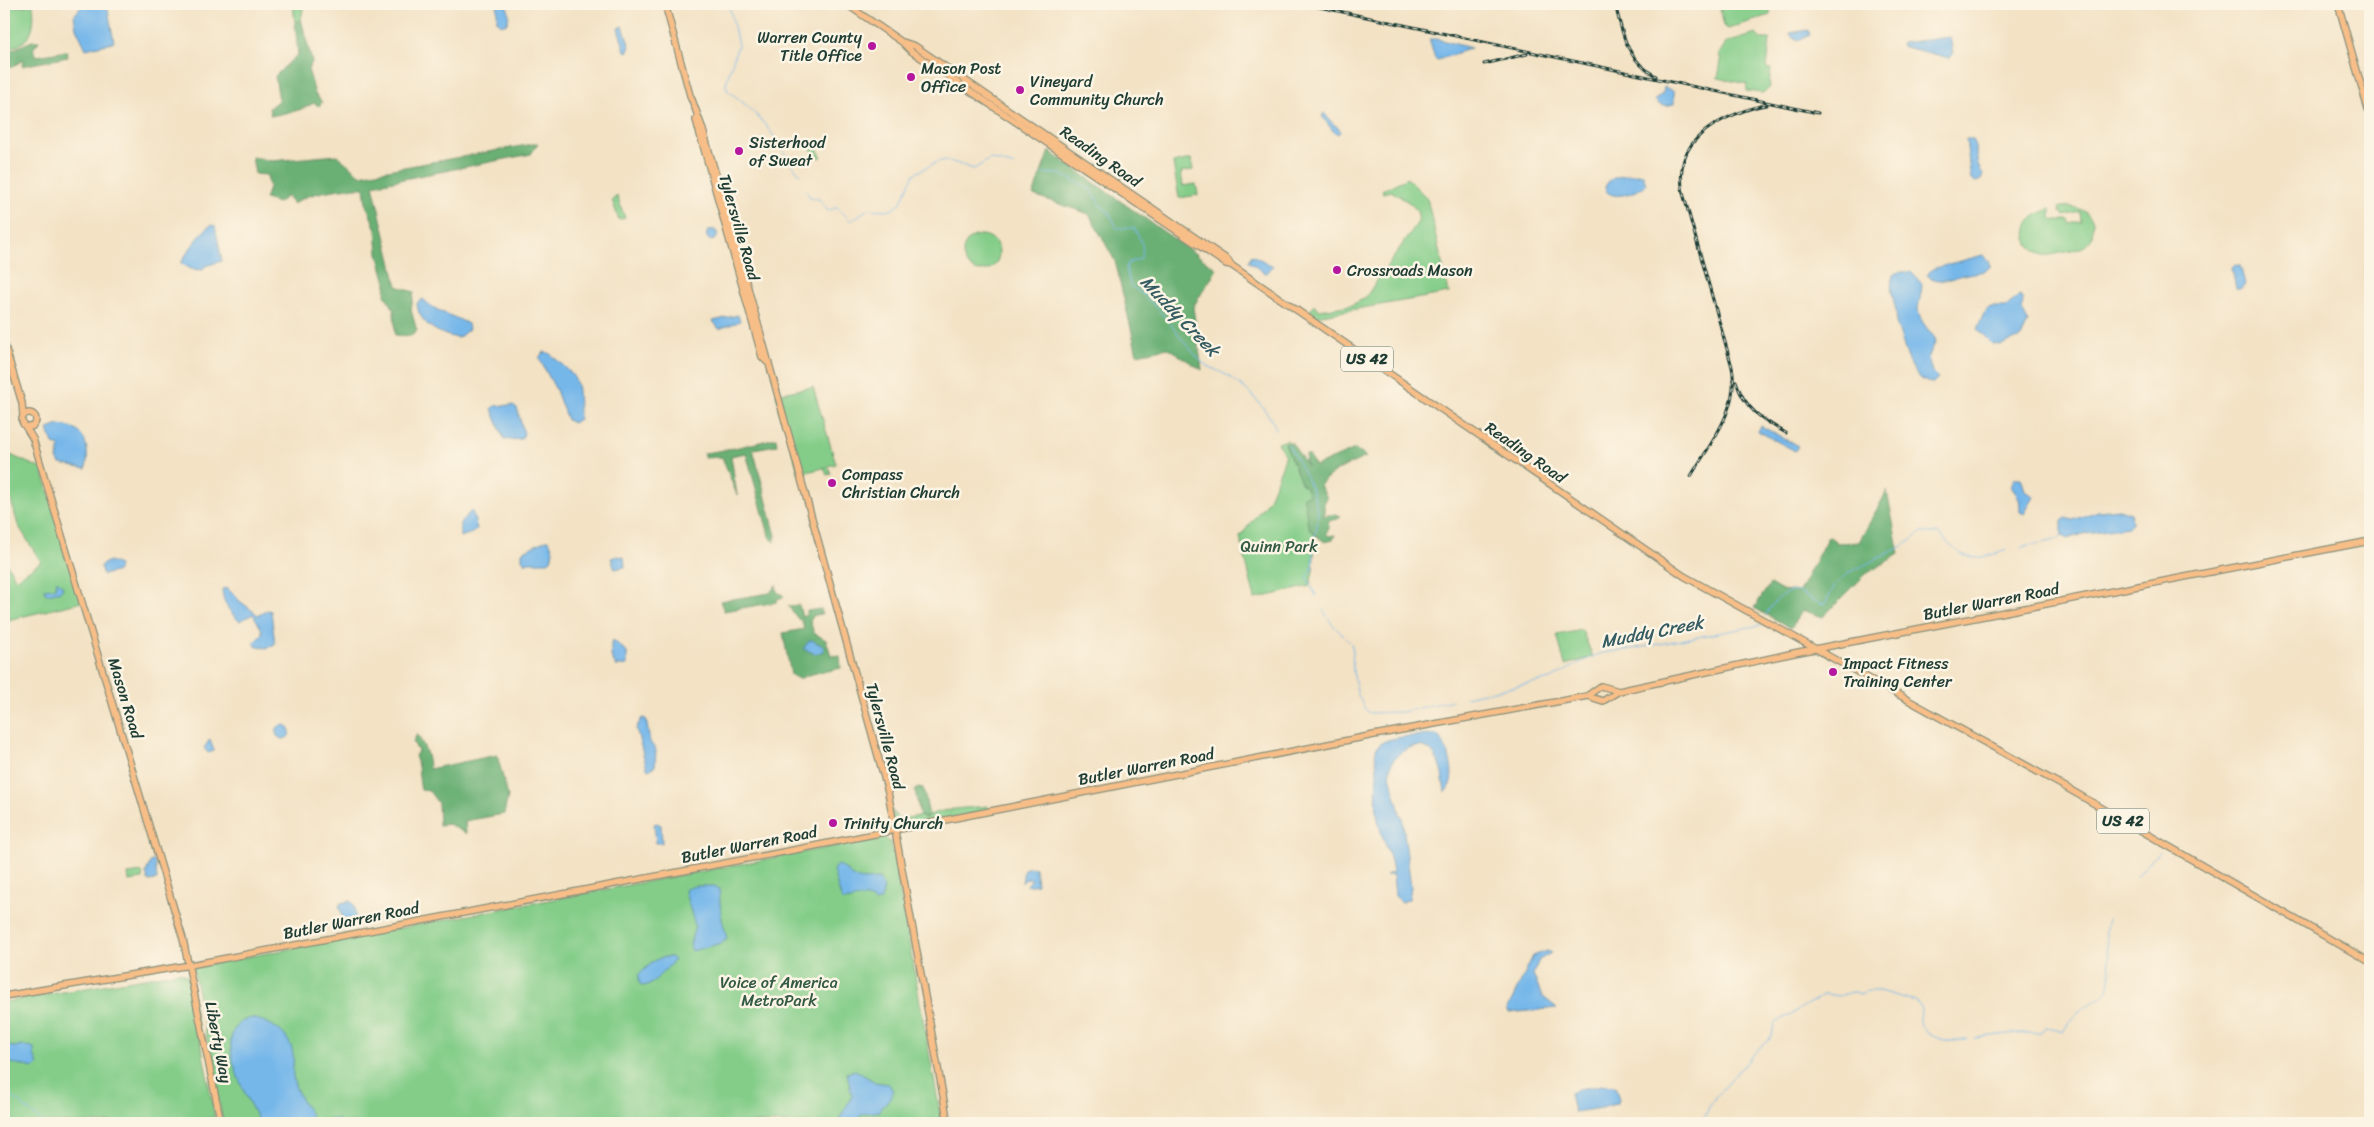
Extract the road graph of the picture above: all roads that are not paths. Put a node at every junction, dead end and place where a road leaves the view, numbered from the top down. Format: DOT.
graph roads {
  1 [pos="665,4"];
  2 [pos="846,4"];
  3 [pos="2338,4"];
  4 [pos="2370,116"];
  5 [pos="4,343"];
  6 [pos="22,402"];
  7 [pos="31,413"];
  8 [pos="23,416"];
  9 [pos="35,425"];
  10 [pos="25,426"];
  11 [pos="33,439"];
  12 [pos="2370,541"];
  13 [pos="1800,641"];
  14 [pos="1834,645"];
  15 [pos="1814,649"];
  16 [pos="1799,652"];
  17 [pos="1830,657"];
  18 [pos="1595,690"];
  19 [pos="1609,690"];
  20 [pos="1619,691"];
  21 [pos="1586,696"];
  22 [pos="1610,697"];
  23 [pos="1596,698"];
  24 [pos="895,829"];
  25 [pos="2370,962"];
  26 [pos="190,965"];
  27 [pos="4,996"];
  28 [pos="221,1123"];
  29 [pos="948,1123"];
  1 -- 24 [label="main road, Tylersville Road"];
  2 -- 13 [label="main road, Reading Road / US 42"];
  3 -- 4 [label="main road"];
  5 -- 6 [label="main road"];
  6 -- 7 [label="main road"];
  6 -- 8 [label="main road"];
  7 -- 8 [label="main road"];
  7 -- 9 [label="main road"];
  8 -- 10 [label="main road"];
  9 -- 10 [label="main road"];
  9 -- 11 [label="main road, Mason Road"];
  10 -- 11 [label="main road, Mason Road"];
  11 -- 26 [label="main road, Mason Road"];
  12 -- 14 [label="main road, Butler Warren Road"];
  13 -- 15 [label="main road, Reading Road / US 42"];
  13 -- 16 [label="main road"];
  14 -- 15 [label="main road, Butler Warren Road"];
  14 -- 17 [label="main road"];
  15 -- 16 [label="main road, Butler Warren Road"];
  15 -- 17 [label="main road, US 42"];
  16 -- 20 [label="main road, Butler Warren Road"];
  17 -- 25 [label="main road, US 42"];
  18 -- 19 [label="main road, Butler Warren Road"];
  18 -- 21 [label="main road, Butler Warren Road"];
  18 -- 23 [label="main road"];
  19 -- 20 [label="main road, Butler Warren Road"];
  19 -- 22 [label="main road"];
  20 -- 22 [label="main road, Butler Warren Road"];
  21 -- 23 [label="main road, Butler Warren Road"];
  21 -- 24 [label="main road, Butler Warren Road"];
  22 -- 23 [label="main road, Butler Warren Road"];
  24 -- 26 [label="main road, Butler Warren Road"];
  24 -- 29 [label="main road, Tylersville Road"];
  26 -- 27 [label="main road, Butler Warren Road"];
  26 -- 28 [label="main road, Liberty Way"];
}
